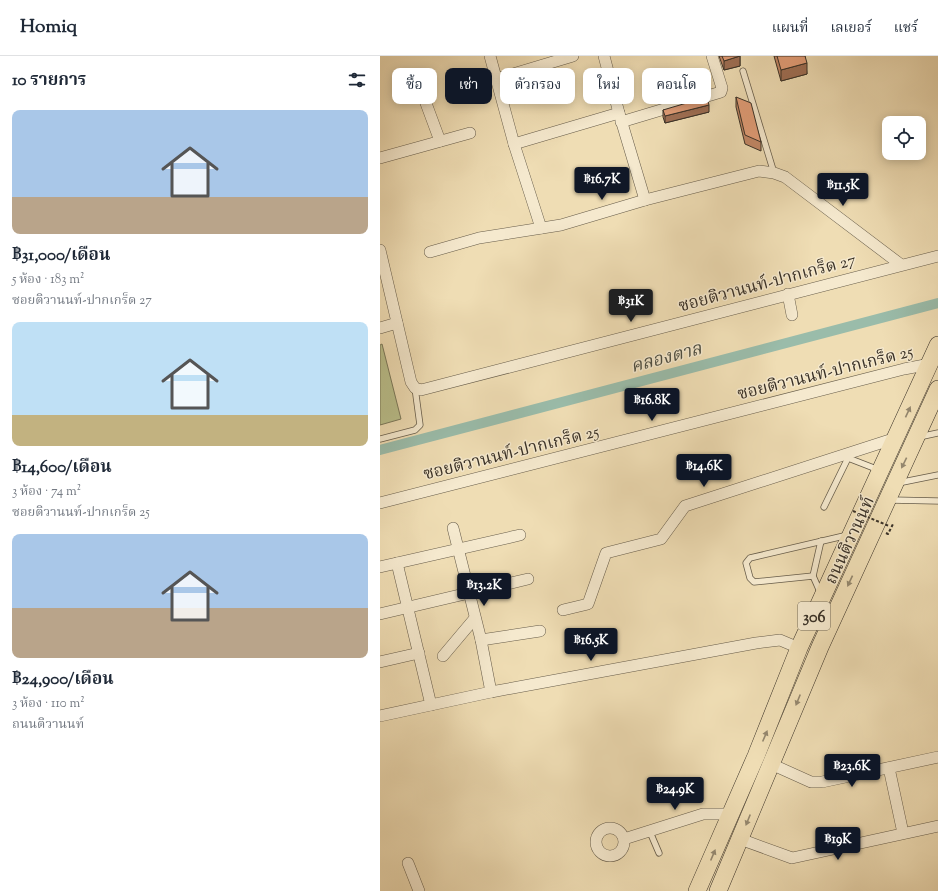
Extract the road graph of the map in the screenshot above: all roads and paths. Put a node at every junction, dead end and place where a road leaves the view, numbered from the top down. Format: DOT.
graph roads {
  1 [pos="490,56"];
  2 [pos="573,56"];
  3 [pos="604,56"];
  4 [pos="712,56"];
  5 [pos="743,71"];
  6 [pos="496,79"];
  7 [pos="426,104"];
  8 [pos="620,118"];
  9 [pos="470,133"];
  10 [pos="440,141"];
  11 [pos="514,144"];
  12 [pos="380,158"];
  13 [pos="774,173"];
  14 [pos="645,200"];
  15 [pos="541,228"];
  16 [pos="380,250"];
  17 [pos="430,252"];
  18 [pos="938,256"];
  19 [pos="900,264"];
  20 [pos="788,294"];
  21 [pos="792,315"];
  22 [pos="397,323"];
  23 [pos="380,328"];
  24 [pos="938,346"];
  25 [pos="930,364"];
  26 [pos="415,388"];
  27 [pos="938,389"];
  28 [pos="938,433"];
  29 [pos="917,437"];
  30 [pos="896,438"];
  31 [pos="380,439"];
  32 [pos="881,471"];
  33 [pos="938,475"];
  34 [pos="894,484"];
  35 [pos="888,500"];
  36 [pos="938,501"];
  37 [pos="380,503"];
  38 [pos="824,508"];
  39 [pos="853,512"];
  40 [pos="889,526"];
  41 [pos="453,528"];
  42 [pos="852,534"];
  43 [pos="520,535"];
  44 [pos="821,541"];
  45 [pos="458,549"];
  46 [pos="397,563"];
  47 [pos="380,567"];
  48 [pos="813,576"];
  49 [pos="528,579"];
  50 [pos="468,593"];
  51 [pos="822,598"];
  52 [pos="408,607"];
  53 [pos="563,610"];
  54 [pos="380,614"];
  55 [pos="475,618"];
  56 [pos="540,630"];
  57 [pos="482,640"];
  58 [pos="799,648"];
  59 [pos="419,653"];
  60 [pos="443,656"];
  61 [pos="380,662"];
  62 [pos="492,692"];
  63 [pos="431,705"];
  64 [pos="380,716"];
  65 [pos="938,757"];
  66 [pos="771,764"];
  67 [pos="889,768"];
  68 [pos="731,814"];
  69 [pos="938,826"];
  70 [pos="650,832"];
  71 [pos="903,833"];
  72 [pos="624,839"];
  73 [pos="740,839"];
  74 [pos="659,853"];
  75 [pos="408,863"];
  76 [pos="419,891"];
  77 [pos="697,891"];
  78 [pos="718,891"];
  1 -- 6 [label="street"];
  2 -- 6 [label="street"];
  3 -- 8 [label="street"];
  4 -- 8 [label="street"];
  5 -- 13 [label="lane"];
  6 -- 11 [label="street"];
  7 -- 10 [label="street"];
  8 -- 11 [label="street"];
  8 -- 14 [label="street"];
  9 -- 10 [label="street"];
  10 -- 12 [label="street"];
  11 -- 15 [label="street"];
  13 -- 14 [label="street"];
  13 -- 19 [label="street"];
  14 -- 15 [label="street"];
  15 -- 17 [label="street"];
  16 -- 22 [label="street"];
  18 -- 19 [label="street, ซอยติวานนท์-ปากเกร็ด 27"];
  19 -- 20 [label="street, ซอยติวานนท์-ปากเกร็ด 27"];
  20 -- 21 [label="street"];
  20 -- 26 [label="street, ซอยติวานนท์-ปากเกร็ด 27"];
  22 -- 23 [label="street"];
  22 -- 26 [label="street"];
  24 -- 25 [label="main road, ถนนติวานนท์ / 306"];
  30 -- 25 [label="main road, ถนนติวานนท์ / 306, one-way"];
  25 -- 37 [label="street, ซอยติวานนท์-ปากเกร็ด 25"];
  26 -- 31 [label="lane"];
  27 -- 29 [label="main road, ถนนติวานนท์ / 306"];
  28 -- 29 [label="lane"];
  29 -- 34 [label="main road, ถนนติวานนท์ / 306, one-way"];
  30 -- 32 [label="main road, ถนนติวานนท์ / 306"];
  30 -- 53 [label="street"];
  32 -- 38 [label="lane"];
  32 -- 42 [label="main road, ถนนติวานนท์ / 306"];
  33 -- 34 [label="lane"];
  34 -- 35 [label="main road, ถนนติวานนท์ / 306"];
  35 -- 36 [label="lane"];
  35 -- 66 [label="main road, ถนนติวานนท์ / 306, one-way"];
  39 -- 40 [label="path, bridge"];
  41 -- 45 [label="street"];
  42 -- 44 [label="lane"];
  42 -- 51 [label="main road, ถนนติวานนท์ / 306"];
  43 -- 45 [label="street"];
  44 -- 48 [label="lane"];
  44 -- 48 [label="lane"];
  45 -- 46 [label="street"];
  45 -- 50 [label="street"];
  46 -- 47 [label="street"];
  46 -- 52 [label="street"];
  48 -- 51 [label="lane"];
  49 -- 50 [label="street"];
  50 -- 52 [label="street"];
  50 -- 55 [label="street"];
  51 -- 58 [label="main road, ถนนติวานนท์ / 306"];
  52 -- 54 [label="street"];
  52 -- 59 [label="street"];
  55 -- 57 [label="street"];
  55 -- 60 [label="street"];
  56 -- 57 [label="street"];
  57 -- 62 [label="street"];
  58 -- 62 [label="street"];
  68 -- 58 [label="main road, ถนนติวานนท์ / 306, one-way"];
  59 -- 61 [label="street"];
  59 -- 63 [label="street"];
  62 -- 63 [label="street"];
  63 -- 64 [label="street"];
  65 -- 67 [label="street"];
  66 -- 67 [label="street"];
  66 -- 73 [label="main road, ถนนติวานนท์ / 306, one-way"];
  67 -- 71 [label="street"];
  68 -- 70 [label="street"];
  77 -- 68 [label="main road, ถนนติวานนท์ / 306, one-way"];
  69 -- 71 [label="street"];
  70 -- 72 [label="street"];
  70 -- 74 [label="lane"];
  71 -- 73 [label="street"];
  73 -- 78 [label="main road, ถนนติวานนท์ / 306"];
  75 -- 76 [label="street"];
}
